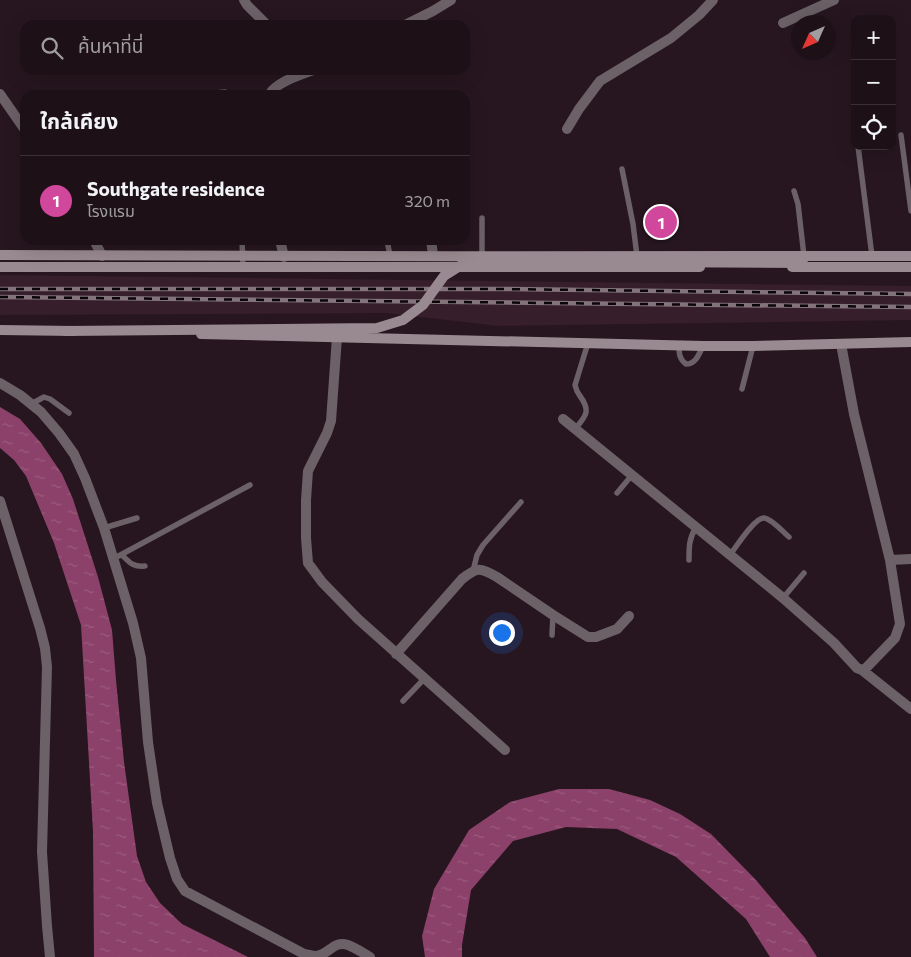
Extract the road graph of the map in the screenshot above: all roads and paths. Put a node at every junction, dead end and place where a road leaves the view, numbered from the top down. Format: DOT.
graph roads {
  1 [pos="244,0"];
  2 [pos="451,0"];
  3 [pos="713,0"];
  4 [pos="834,0"];
  5 [pos="262,20"];
  6 [pos="415,20"];
  7 [pos="783,23"];
  8 [pos="299,75"];
  9 [pos="273,90"];
  10 [pos="0,94"];
  11 [pos="20,123"];
  12 [pos="567,129"];
  13 [pos="901,134"];
  14 [pos="859,150"];
  15 [pos="622,169"];
  16 [pos="794,191"];
  17 [pos="911,211"];
  18 [pos="482,218"];
  19 [pos="96,245"];
  20 [pos="242,245"];
  21 [pos="281,245"];
  22 [pos="388,245"];
  23 [pos="432,245"];
  24 [pos="0,255"];
  25 [pos="433,255"];
  26 [pos="482,255"];
  27 [pos="102,256"];
  28 [pos="390,256"];
  29 [pos="637,256"];
  30 [pos="872,256"];
  31 [pos="911,256"];
  32 [pos="284,257"];
  33 [pos="803,259"];
  34 [pos="243,262"];
  35 [pos="0,266"];
  36 [pos="818,267"];
  37 [pos="911,268"];
  38 [pos="0,330"];
  39 [pos="65,331"];
  40 [pos="337,337"];
  41 [pos="911,342"];
  42 [pos="588,343"];
  43 [pos="841,344"];
  44 [pos="679,345"];
  45 [pos="702,346"];
  46 [pos="753,346"];
  47 [pos="0,383"];
  48 [pos="742,389"];
  49 [pos="31,404"];
  50 [pos="69,413"];
  51 [pos="563,419"];
  52 [pos="575,429"];
  53 [pos="632,475"];
  54 [pos="250,485"];
  55 [pos="616,493"];
  56 [pos="0,501"];
  57 [pos="521,502"];
  58 [pos="137,518"];
  59 [pos="104,528"];
  60 [pos="696,528"];
  61 [pos="789,537"];
  62 [pos="730,555"];
  63 [pos="117,557"];
  64 [pos="911,559"];
  65 [pos="689,560"];
  66 [pos="890,560"];
  67 [pos="146,566"];
  68 [pos="473,571"];
  69 [pos="804,573"];
  70 [pos="784,598"];
  71 [pos="553,615"];
  72 [pos="628,616"];
  73 [pos="552,635"];
  74 [pos="396,654"];
  75 [pos="862,670"];
  76 [pos="424,679"];
  77 [pos="403,701"];
  78 [pos="911,709"];
  79 [pos="505,750"];
  80 [pos="50,957"];
  81 [pos="370,957"];
  1 -- 5 [label="street"];
  2 -- 6 [label="street"];
  3 -- 12 [label="street"];
  4 -- 7 [label="street"];
  8 -- 9 [label="street"];
  10 -- 11 [label="street"];
  13 -- 17 [label="lane"];
  14 -- 30 [label="lane"];
  15 -- 29 [label="lane"];
  16 -- 33 [label="lane"];
  18 -- 26 [label="lane"];
  19 -- 27 [label="street"];
  20 -- 34 [label="lane"];
  21 -- 32 [label="street"];
  22 -- 28 [label="lane"];
  23 -- 25 [label="street"];
  24 -- 27 [label="main road"];
  25 -- 26 [label="main road"];
  25 -- 28 [label="main road"];
  26 -- 29 [label="main road"];
  27 -- 34 [label="main road"];
  28 -- 32 [label="main road"];
  29 -- 33 [label="main road"];
  30 -- 31 [label="main road"];
  30 -- 33 [label="main road"];
  32 -- 34 [label="main road"];
  33 -- 36 [label="main road"];
  33 -- 39 [label="main road, bridge"];
  34 -- 35 [label="main road"];
  34 -- 36 [label="main road"];
  36 -- 37 [label="main road"];
  38 -- 39 [label="main road"];
  39 -- 40 [label="main road"];
  40 -- 42 [label="main road"];
  40 -- 74 [label="street"];
  41 -- 43 [label="main road"];
  42 -- 44 [label="main road"];
  42 -- 52 [label="lane"];
  43 -- 46 [label="main road"];
  43 -- 66 [label="street"];
  44 -- 45 [label="main road"];
  44 -- 45 [label="lane"];
  45 -- 46 [label="main road"];
  46 -- 48 [label="lane"];
  47 -- 49 [label="street"];
  49 -- 50 [label="lane"];
  49 -- 59 [label="street"];
  51 -- 52 [label="street"];
  52 -- 53 [label="street"];
  53 -- 55 [label="lane"];
  53 -- 60 [label="street"];
  54 -- 63 [label="lane"];
  56 -- 80 [label="street"];
  57 -- 68 [label="lane"];
  58 -- 59 [label="lane"];
  59 -- 63 [label="street"];
  60 -- 62 [label="street"];
  60 -- 65 [label="lane"];
  61 -- 62 [label="lane"];
  62 -- 70 [label="street"];
  63 -- 67 [label="lane"];
  63 -- 81 [label="street"];
  64 -- 66 [label="street"];
  66 -- 75 [label="street"];
  68 -- 71 [label="street"];
  68 -- 74 [label="street"];
  69 -- 70 [label="lane"];
  70 -- 75 [label="street"];
  71 -- 72 [label="street"];
  71 -- 73 [label="lane"];
  74 -- 76 [label="street"];
  75 -- 78 [label="street"];
  76 -- 77 [label="lane"];
  76 -- 79 [label="street"];
}
